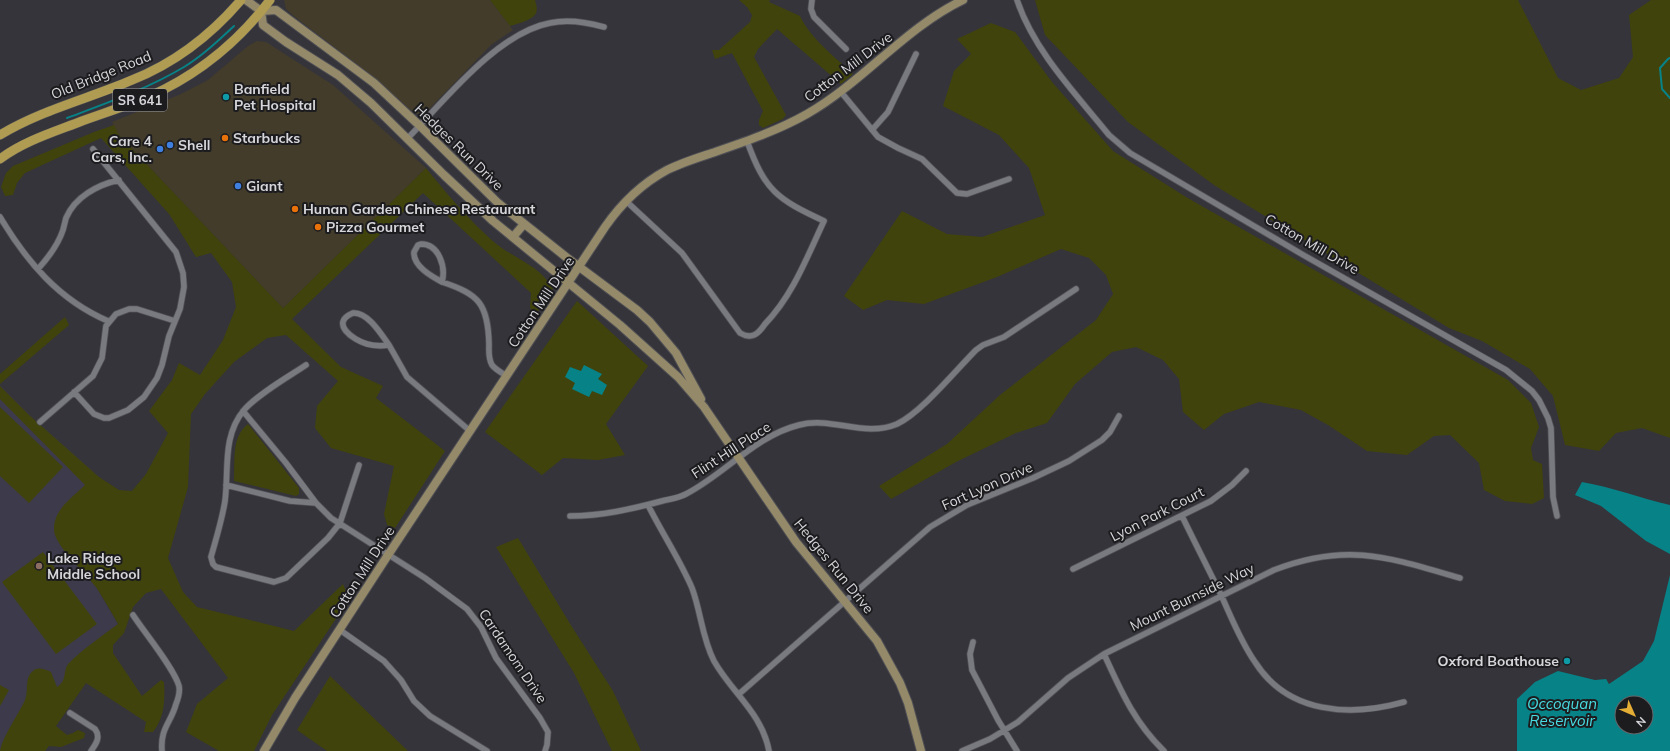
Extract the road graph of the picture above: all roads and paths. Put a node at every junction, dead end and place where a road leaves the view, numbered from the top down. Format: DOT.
graph roads {
  1 [pos="242,0"];
  2 [pos="246,0"];
  3 [pos="270,0"];
  4 [pos="812,0"];
  5 [pos="963,0"];
  6 [pos="1017,0"];
  7 [pos="262,11"];
  8 [pos="604,27"];
  9 [pos="846,49"];
  10 [pos="916,54"];
  11 [pos="842,92"];
  12 [pos="420,126"];
  13 [pos="872,130"];
  14 [pos="0,135"];
  15 [pos="408,138"];
  16 [pos="747,141"];
  17 [pos="93,149"];
  18 [pos="0,159"];
  19 [pos="1009,179"];
  20 [pos="119,180"];
  21 [pos="626,201"];
  22 [pos="0,217"];
  23 [pos="524,224"];
  24 [pos="513,237"];
  25 [pos="580,267"];
  26 [pos="38,269"];
  27 [pos="442,282"];
  28 [pos="569,283"];
  29 [pos="1076,289"];
  30 [pos="108,321"];
  31 [pos="175,321"];
  32 [pos="389,346"];
  33 [pos="306,365"];
  34 [pos="507,376"];
  35 [pos="74,392"];
  36 [pos="704,407"];
  37 [pos="243,411"];
  38 [pos="1119,416"];
  39 [pos="40,422"];
  40 [pos="470,431"];
  41 [pos="738,457"];
  42 [pos="359,465"];
  43 [pos="1246,471"];
  44 [pos="226,485"];
  45 [pos="316,503"];
  46 [pos="648,505"];
  47 [pos="570,516"];
  48 [pos="1182,516"];
  49 [pos="1557,516"];
  50 [pos="340,524"];
  51 [pos="388,555"];
  52 [pos="1073,569"];
  53 [pos="1460,578"];
  54 [pos="1221,596"];
  55 [pos="845,602"];
  56 [pos="133,615"];
  57 [pos="340,630"];
  58 [pos="973,642"];
  59 [pos="1104,654"];
  60 [pos="739,694"];
  61 [pos="1404,702"];
  62 [pos="70,713"];
  63 [pos="1005,731"];
  64 [pos="91,751"];
  65 [pos="162,751"];
  66 [pos="264,751"];
  67 [pos="487,751"];
  68 [pos="545,751"];
  69 [pos="769,751"];
  70 [pos="921,751"];
  71 [pos="962,751"];
  72 [pos="1017,751"];
  73 [pos="1164,751"];
  1 -- 14 [label="main road, Old Bridge Road / SR 641"];
  2 -- 7 [label="street, Hedges Run Drive"];
  3 -- 7 [label="main road, SR 641"];
  4 -- 9 [label="street"];
  5 -- 11 [label="street, Cotton Mill Drive"];
  6 -- 49 [label="street, Cotton Mill Drive"];
  7 -- 12 [label="street, Hedges Run Drive"];
  7 -- 15 [label="street, Hedges Run Drive"];
  7 -- 18 [label="main road, SR 641"];
  8 -- 12 [label="street"];
  10 -- 13 [label="street"];
  11 -- 13 [label="street"];
  11 -- 16 [label="street, Cotton Mill Drive"];
  12 -- 15 [label="street"];
  12 -- 23 [label="street, Hedges Run Drive"];
  13 -- 19 [label="street"];
  15 -- 24 [label="street, Hedges Run Drive"];
  16 -- 21 [label="street, Cotton Mill Drive"];
  16 -- 21 [label="street"];
  17 -- 20 [label="street"];
  20 -- 26 [label="street"];
  20 -- 31 [label="street"];
  21 -- 25 [label="street, Cotton Mill Drive"];
  22 -- 26 [label="street"];
  23 -- 24 [label="street"];
  23 -- 25 [label="street, Hedges Run Drive"];
  24 -- 28 [label="street, Hedges Run Drive"];
  25 -- 28 [label="street, Cotton Mill Drive"];
  25 -- 36 [label="street, Hedges Run Drive"];
  26 -- 30 [label="street"];
  27 -- 27 [label="street"];
  27 -- 34 [label="street"];
  28 -- 34 [label="street, Cotton Mill Drive"];
  28 -- 36 [label="street, Hedges Run Drive"];
  29 -- 41 [label="street, Flint Hill Place"];
  30 -- 31 [label="street"];
  30 -- 35 [label="street"];
  31 -- 35 [label="street"];
  32 -- 32 [label="street"];
  32 -- 40 [label="street"];
  33 -- 37 [label="street"];
  34 -- 40 [label="street, Cotton Mill Drive"];
  35 -- 39 [label="street"];
  36 -- 41 [label="street, Hedges Run Drive"];
  37 -- 44 [label="street"];
  37 -- 45 [label="street, Cardamom Drive"];
  38 -- 55 [label="street, Fort Lyon Drive"];
  40 -- 51 [label="street, Cotton Mill Drive"];
  41 -- 46 [label="street, Flint Hill Place"];
  41 -- 55 [label="street, Hedges Run Drive"];
  42 -- 50 [label="street"];
  43 -- 48 [label="street, Lyon Park Court"];
  44 -- 45 [label="street"];
  44 -- 50 [label="street"];
  45 -- 50 [label="street, Cardamom Drive"];
  46 -- 47 [label="street, Flint Hill Place"];
  46 -- 60 [label="street"];
  48 -- 52 [label="street, Lyon Park Court"];
  48 -- 54 [label="street"];
  50 -- 51 [label="street, Cardamom Drive"];
  51 -- 57 [label="street, Cotton Mill Drive"];
  51 -- 68 [label="street, Cardamom Drive"];
  53 -- 54 [label="street, Mount Burnside Way"];
  54 -- 59 [label="street, Mount Burnside Way"];
  54 -- 61 [label="street"];
  55 -- 60 [label="street, Fort Lyon Drive"];
  55 -- 70 [label="street, Hedges Run Drive"];
  56 -- 65 [label="street"];
  57 -- 66 [label="street, Cotton Mill Drive"];
  57 -- 67 [label="street"];
  58 -- 63 [label="street"];
  59 -- 63 [label="street, Mount Burnside Way"];
  59 -- 73 [label="street"];
  60 -- 69 [label="street"];
  62 -- 64 [label="street"];
  63 -- 71 [label="street, Mount Burnside Way"];
  63 -- 72 [label="street"];
}
